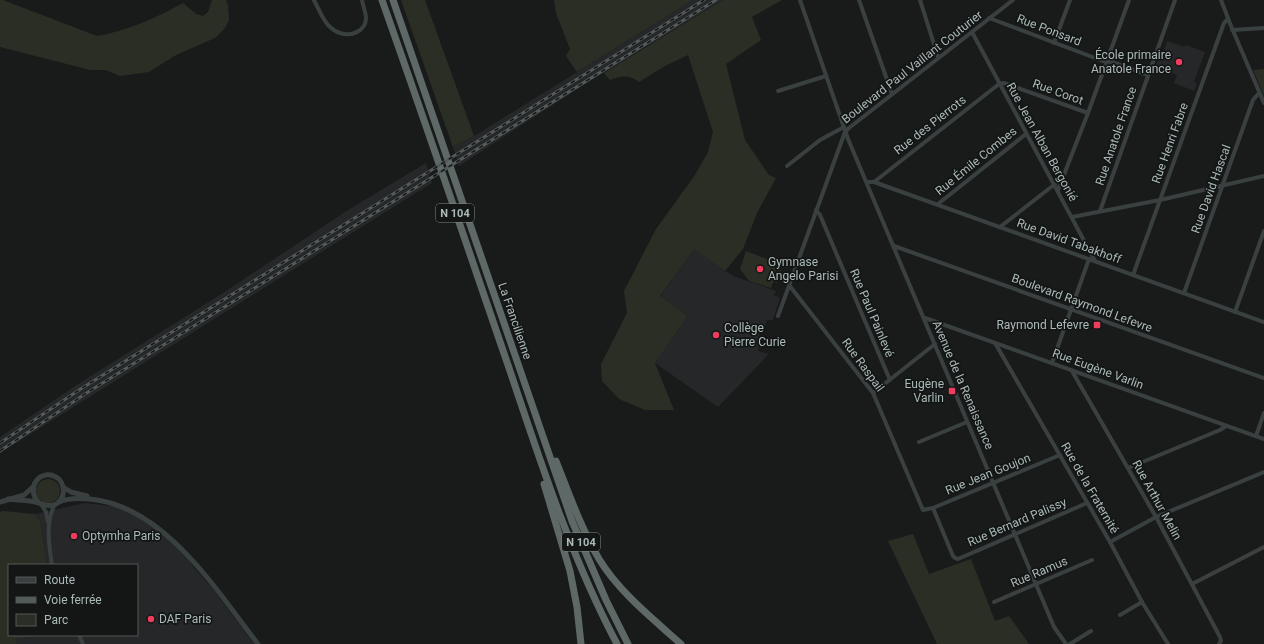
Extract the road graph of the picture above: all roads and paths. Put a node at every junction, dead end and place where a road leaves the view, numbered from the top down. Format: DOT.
graph roads {
  1 [pos="314,0"];
  2 [pos="362,0"];
  3 [pos="382,0"];
  4 [pos="393,0"];
  5 [pos="800,0"];
  6 [pos="860,0"];
  7 [pos="920,0"];
  8 [pos="1013,0"];
  9 [pos="1070,0"];
  10 [pos="1128,0"];
  11 [pos="1175,0"];
  12 [pos="1221,0"];
  13 [pos="989,18"];
  14 [pos="1228,19"];
  15 [pos="1264,28"];
  16 [pos="1232,30"];
  17 [pos="972,32"];
  18 [pos="1054,43"];
  19 [pos="938,57"];
  20 [pos="1106,61"];
  21 [pos="1148,75"];
  22 [pos="826,76"];
  23 [pos="999,84"];
  24 [pos="778,91"];
  25 [pos="1260,93"];
  26 [pos="892,94"];
  27 [pos="1264,103"];
  28 [pos="1088,113"];
  29 [pos="845,130"];
  30 [pos="1026,134"];
  31 [pos="786,166"];
  32 [pos="1264,176"];
  33 [pos="867,182"];
  34 [pos="874,182"];
  35 [pos="1055,184"];
  36 [pos="1223,186"];
  37 [pos="1058,190"];
  38 [pos="1160,200"];
  39 [pos="938,204"];
  40 [pos="816,210"];
  41 [pos="1100,211"];
  42 [pos="1072,217"];
  43 [pos="1000,227"];
  44 [pos="1264,231"];
  45 [pos="894,246"];
  46 [pos="1089,259"];
  47 [pos="1096,261"];
  48 [pos="1133,275"];
  49 [pos="789,285"];
  50 [pos="1184,293"];
  51 [pos="1072,310"];
  52 [pos="1235,312"];
  53 [pos="778,316"];
  54 [pos="925,318"];
  55 [pos="1264,322"];
  56 [pos="995,343"];
  57 [pos="934,344"];
  58 [pos="1052,363"];
  59 [pos="1072,371"];
  60 [pos="1264,378"];
  61 [pos="890,380"];
  62 [pos="873,393"];
  63 [pos="1264,413"];
  64 [pos="967,422"];
  65 [pos="1226,426"];
  66 [pos="544,435"];
  67 [pos="1256,436"];
  68 [pos="1264,439"];
  69 [pos="919,442"];
  70 [pos="1060,456"];
  71 [pos="1128,468"];
  72 [pos="543,471"];
  73 [pos="1264,472"];
  74 [pos="993,482"];
  75 [pos="33,487"];
  76 [pos="63,487"];
  77 [pos="8,499"];
  78 [pos="99,500"];
  79 [pos="0,502"];
  80 [pos="57,503"];
  81 [pos="1087,503"];
  82 [pos="40,504"];
  83 [pos="933,508"];
  84 [pos="923,510"];
  85 [pos="1156,517"];
  86 [pos="49,525"];
  87 [pos="1015,534"];
  88 [pos="1110,542"];
  89 [pos="1264,547"];
  90 [pos="1092,560"];
  91 [pos="52,564"];
  92 [pos="1036,584"];
  93 [pos="1192,584"];
  94 [pos="994,602"];
  95 [pos="1142,602"];
  96 [pos="1120,614"];
  97 [pos="1091,631"];
  98 [pos="1220,642"];
  99 [pos="258,644"];
  100 [pos="581,644"];
  101 [pos="617,644"];
  102 [pos="628,644"];
  103 [pos="681,644"];
  104 [pos="1066,644"];
  105 [pos="1070,644"];
  106 [pos="1168,644"];
  1 -- 2 [label="street"];
  3 -- 72 [label="highway, La Francilienne / N 104"];
  4 -- 66 [label="highway, La Francilienne / N 104"];
  5 -- 22 [label="street, Avenue de la Renaissance"];
  6 -- 26 [label="street"];
  7 -- 19 [label="street"];
  8 -- 13 [label="street, Boulevard Paul Vaillant Couturier"];
  9 -- 18 [label="street"];
  10 -- 20 [label="street"];
  11 -- 21 [label="street, Rue Anatole France"];
  12 -- 14 [label="street"];
  13 -- 17 [label="street, Boulevard Paul Vaillant Couturier"];
  13 -- 18 [label="street, Rue Ponsard"];
  14 -- 16 [label="street"];
  14 -- 38 [label="street, Rue Henri Fabre"];
  15 -- 16 [label="street"];
  16 -- 25 [label="street"];
  17 -- 19 [label="street, Boulevard Paul Vaillant Couturier"];
  17 -- 23 [label="street, Rue Jean Alban Bergonié"];
  18 -- 20 [label="street, Rue Ponsard"];
  19 -- 26 [label="street, Boulevard Paul Vaillant Couturier"];
  20 -- 21 [label="street, Rue Ponsard"];
  20 -- 28 [label="street"];
  21 -- 41 [label="street, Rue Anatole France"];
  22 -- 24 [label="street"];
  22 -- 29 [label="street, Avenue de la Renaissance"];
  23 -- 28 [label="street, Rue Corot"];
  23 -- 30 [label="street, Rue Jean Alban Bergonié"];
  23 -- 34 [label="street, Rue des Pierrots"];
  25 -- 27 [label="street"];
  25 -- 36 [label="street, Rue David Hascal"];
  26 -- 29 [label="street, Boulevard Paul Vaillant Couturier"];
  28 -- 37 [label="street"];
  29 -- 31 [label="street"];
  29 -- 33 [label="street, Avenue de la Renaissance"];
  29 -- 40 [label="street, Boulevard Paul Vaillant Couturier"];
  30 -- 35 [label="street, Rue Jean Alban Bergonié"];
  30 -- 39 [label="street, Rue Émile Combes"];
  32 -- 36 [label="street"];
  33 -- 34 [label="street, Rue David Tabakhoff"];
  33 -- 45 [label="street, Avenue de la Renaissance"];
  34 -- 39 [label="street, Rue David Tabakhoff"];
  35 -- 37 [label="street, Rue Jean Alban Bergonié"];
  35 -- 43 [label="street"];
  36 -- 38 [label="street"];
  36 -- 50 [label="street, Rue David Hascal"];
  37 -- 42 [label="street, Rue Jean Alban Bergonié"];
  38 -- 41 [label="street"];
  38 -- 48 [label="street, Rue Henri Fabre"];
  39 -- 43 [label="street, Rue David Tabakhoff"];
  40 -- 49 [label="street, Boulevard Paul Vaillant Couturier"];
  40 -- 61 [label="street, Rue Paul Painlevé"];
  41 -- 42 [label="street"];
  42 -- 47 [label="street, Rue Jean Alban Bergonié"];
  43 -- 46 [label="street, Rue David Tabakhoff"];
  44 -- 52 [label="street"];
  45 -- 51 [label="street, Boulevard Raymond Lefevre"];
  45 -- 54 [label="street, Avenue de la Renaissance"];
  46 -- 47 [label="street, Rue David Tabakhoff"];
  46 -- 51 [label="street"];
  47 -- 48 [label="street, Rue David Tabakhoff"];
  48 -- 50 [label="street, Rue David Tabakhoff"];
  49 -- 53 [label="street, Boulevard Paul Vaillant Couturier"];
  49 -- 62 [label="street, Rue Raspail"];
  50 -- 52 [label="street, Rue David Tabakhoff"];
  51 -- 58 [label="street"];
  51 -- 60 [label="street, Boulevard Raymond Lefevre"];
  52 -- 55 [label="street, Rue David Tabakhoff"];
  54 -- 56 [label="street, Rue Eugène Varlin"];
  54 -- 57 [label="street, Avenue de la Renaissance"];
  56 -- 58 [label="street, Rue Eugène Varlin"];
  56 -- 70 [label="street, Rue de la Fraternité"];
  57 -- 61 [label="street"];
  57 -- 64 [label="street, Avenue de la Renaissance"];
  58 -- 59 [label="street, Rue Eugène Varlin"];
  59 -- 65 [label="street, Rue Eugène Varlin"];
  59 -- 71 [label="street, Rue Arthur Melin"];
  61 -- 62 [label="street"];
  62 -- 84 [label="street, Rue Raspail"];
  63 -- 67 [label="street"];
  64 -- 69 [label="street"];
  64 -- 74 [label="street, Avenue de la Renaissance"];
  65 -- 67 [label="street, Rue Eugène Varlin"];
  65 -- 71 [label="street"];
  66 -- 102 [label="highway, La Francilienne / N 104"];
  66 -- 103 [label="highway"];
  67 -- 68 [label="street, Rue Eugène Varlin"];
  70 -- 74 [label="street, Rue Jean Goujon"];
  70 -- 81 [label="street, Rue de la Fraternité"];
  71 -- 85 [label="street, Rue Arthur Melin"];
  72 -- 100 [label="highway"];
  72 -- 101 [label="highway, La Francilienne / N 104"];
  73 -- 85 [label="street"];
  74 -- 83 [label="street, Rue Jean Goujon"];
  74 -- 87 [label="street, Avenue de la Renaissance"];
  75 -- 76 [label="street"];
  75 -- 77 [label="street"];
  75 -- 82 [label="street"];
  76 -- 78 [label="street"];
  76 -- 80 [label="street"];
  77 -- 79 [label="street"];
  77 -- 82 [label="street"];
  78 -- 80 [label="street"];
  78 -- 99 [label="street"];
  80 -- 82 [label="street"];
  80 -- 86 [label="street"];
  81 -- 87 [label="street, Rue Bernard Palissy"];
  81 -- 88 [label="street, Rue de la Fraternité"];
  82 -- 86 [label="street"];
  83 -- 84 [label="street, Rue Jean Goujon"];
  83 -- 87 [label="street, Rue Bernard Palissy"];
  85 -- 88 [label="street"];
  85 -- 93 [label="street, Rue Arthur Melin"];
  86 -- 91 [label="street"];
  87 -- 92 [label="street, Avenue de la Renaissance"];
  88 -- 95 [label="street, Rue de la Fraternité"];
  89 -- 93 [label="street"];
  90 -- 92 [label="street, Rue Ramus"];
  92 -- 94 [label="street, Rue Ramus"];
  92 -- 104 [label="street, Avenue de la Renaissance"];
  93 -- 98 [label="street, Rue Arthur Melin"];
  95 -- 96 [label="street"];
  95 -- 106 [label="street, Rue de la Fraternité"];
  97 -- 105 [label="street"];
}
